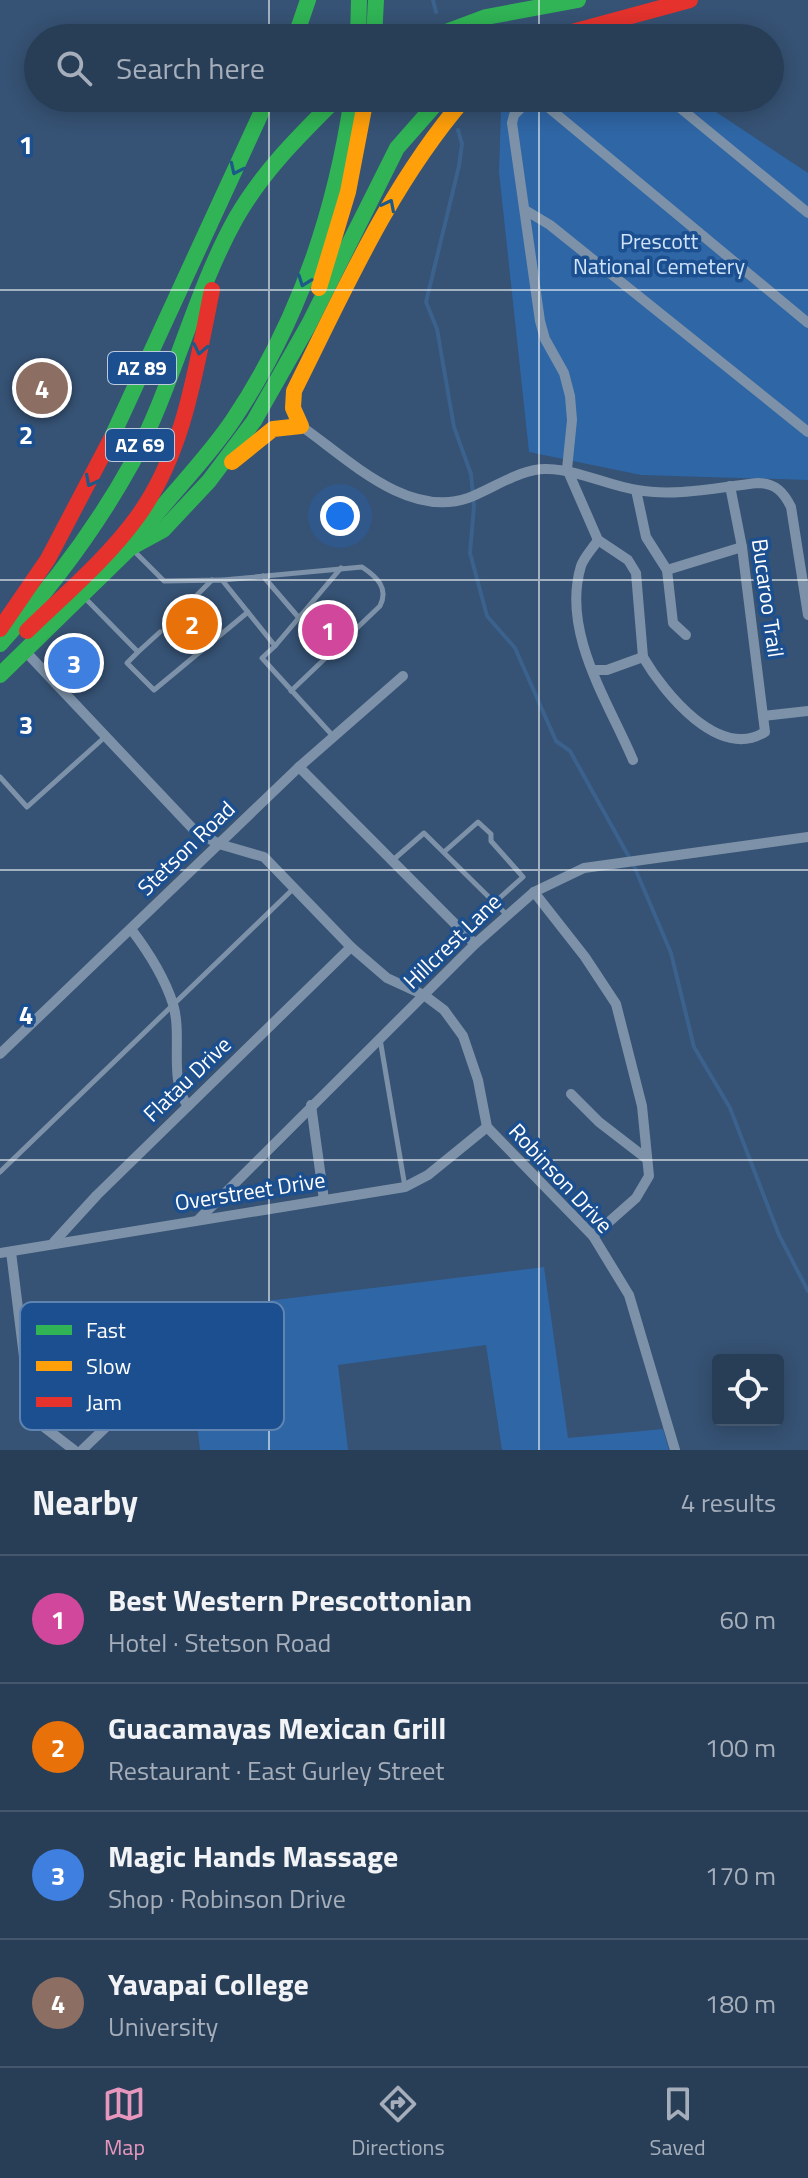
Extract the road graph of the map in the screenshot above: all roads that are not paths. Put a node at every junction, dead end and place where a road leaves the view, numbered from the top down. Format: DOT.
graph roads {
  1 [pos="308,0"];
  2 [pos="359,0"];
  3 [pos="376,0"];
  4 [pos="578,0"];
  5 [pos="690,0"];
  6 [pos="300,24"];
  7 [pos="358,24"];
  8 [pos="375,24"];
  9 [pos="467,24"];
  10 [pos="592,24"];
  11 [pos="262,112"];
  12 [pos="323,112"];
  13 [pos="350,112"];
  14 [pos="363,112"];
  15 [pos="429,112"];
  16 [pos="451,112"];
  17 [pos="518,112"];
  18 [pos="551,112"];
  19 [pos="685,112"];
  20 [pos="525,210"];
  21 [pos="808,213"];
  22 [pos="235,220"];
  23 [pos="808,323"];
  24 [pos="309,324"];
  25 [pos="301,426"];
  26 [pos="808,432"];
  27 [pos="567,469"];
  28 [pos="209,481"];
  29 [pos="730,486"];
  30 [pos="636,490"];
  31 [pos="598,540"];
  32 [pos="742,547"];
  33 [pos="130,548"];
  34 [pos="341,568"];
  35 [pos="667,570"];
  36 [pos="262,575"];
  37 [pos="212,580"];
  38 [pos="222,580"];
  39 [pos="82,595"];
  40 [pos="248,612"];
  41 [pos="808,615"];
  42 [pos="299,618"];
  43 [pos="173,619"];
  44 [pos="0,629"];
  45 [pos="160,632"];
  46 [pos="686,635"];
  47 [pos="0,644"];
  48 [pos="275,646"];
  49 [pos="25,651"];
  50 [pos="138,652"];
  51 [pos="643,657"];
  52 [pos="0,668"];
  53 [pos="595,670"];
  54 [pos="0,675"];
  55 [pos="403,676"];
  56 [pos="291,691"];
  57 [pos="808,711"];
  58 [pos="763,716"];
  59 [pos="106,736"];
  60 [pos="333,737"];
  61 [pos="633,760"];
  62 [pos="299,767"];
  63 [pos="0,777"];
  64 [pos="808,837"];
  65 [pos="219,844"];
  66 [pos="444,852"];
  67 [pos="392,860"];
  68 [pos="294,888"];
  69 [pos="534,892"];
  70 [pos="494,903"];
  71 [pos="508,915"];
  72 [pos="131,929"];
  73 [pos="475,944"];
  74 [pos="351,947"];
  75 [pos="424,995"];
  76 [pos="173,1004"];
  77 [pos="380,1038"];
  78 [pos="0,1054"];
  79 [pos="571,1094"];
  80 [pos="311,1105"];
  81 [pos="188,1106"];
  82 [pos="487,1127"];
  83 [pos="647,1159"];
  84 [pos="0,1172"];
  85 [pos="405,1187"];
  86 [pos="324,1200"];
  87 [pos="199,1219"];
  88 [pos="593,1236"];
  89 [pos="54,1242"];
  90 [pos="5,1252"];
  91 [pos="20,1343"];
  92 [pos="48,1430"];
  93 [pos="103,1430"];
  94 [pos="74,1450"];
  95 [pos="82,1450"];
  96 [pos="675,1450"];
  1 -- 6 [label="main road"];
  2 -- 7 [label="main road"];
  3 -- 8 [label="main road"];
  4 -- 9 [label="main road"];
  5 -- 10 [label="main road"];
  11 -- 44 [label="main road, AZ 89, one-way"];
  12 -- 22 [label="main road, AZ 69"];
  13 -- 33 [label="main road, one-way"];
  14 -- 24 [label="main road"];
  15 -- 24 [label="main road"];
  25 -- 16 [label="main road, one-way"];
  17 -- 20 [label="street"];
  18 -- 23 [label="street"];
  19 -- 21 [label="street"];
  20 -- 26 [label="street"];
  20 -- 27 [label="street"];
  22 -- 47 [label="main road, AZ 69"];
  22 -- 52 [label="main road, one-way"];
  24 -- 28 [label="main road"];
  25 -- 27 [label="street"];
  25 -- 28 [label="main road"];
  27 -- 30 [label="street"];
  27 -- 31 [label="street"];
  28 -- 33 [label="main road"];
  29 -- 30 [label="street"];
  29 -- 32 [label="street, Bucaroo Trail"];
  29 -- 41 [label="street"];
  30 -- 35 [label="street"];
  31 -- 51 [label="street"];
  31 -- 53 [label="street"];
  32 -- 35 [label="street"];
  32 -- 58 [label="street, Bucaroo Trail"];
  33 -- 37 [label="lane"];
  33 -- 39 [label="main road"];
  34 -- 36 [label="lane"];
  34 -- 42 [label="lane"];
  34 -- 56 [label="lane"];
  35 -- 46 [label="street"];
  36 -- 38 [label="lane"];
  36 -- 42 [label="lane"];
  37 -- 38 [label="lane"];
  37 -- 43 [label="lane"];
  38 -- 40 [label="lane"];
  39 -- 49 [label="main road"];
  39 -- 50 [label="lane"];
  40 -- 48 [label="lane"];
  40 -- 50 [label="lane"];
  42 -- 48 [label="lane"];
  45 -- 50 [label="lane"];
  48 -- 56 [label="lane"];
  49 -- 54 [label="main road"];
  49 -- 59 [label="street, Robinson Drive"];
  51 -- 53 [label="street"];
  51 -- 58 [label="street"];
  53 -- 61 [label="street"];
  55 -- 60 [label="street, Stetson Road"];
  56 -- 60 [label="lane"];
  57 -- 58 [label="street"];
  59 -- 63 [label="lane"];
  59 -- 65 [label="street, Robinson Drive"];
  60 -- 62 [label="street, Stetson Road"];
  62 -- 65 [label="street, Stetson Road"];
  62 -- 67 [label="street"];
  64 -- 69 [label="street, Hillcrest Lane"];
  65 -- 68 [label="street, Robinson Drive"];
  65 -- 72 [label="street, Stetson Road"];
  66 -- 67 [label="lane"];
  66 -- 70 [label="lane"];
  66 -- 70 [label="lane"];
  67 -- 73 [label="street"];
  68 -- 74 [label="street, Robinson Drive"];
  68 -- 76 [label="lane"];
  69 -- 71 [label="street, Hillcrest Lane"];
  69 -- 83 [label="street"];
  70 -- 71 [label="lane"];
  71 -- 73 [label="street, Hillcrest Lane"];
  72 -- 76 [label="street"];
  72 -- 78 [label="street, Stetson Road"];
  73 -- 75 [label="street, Hillcrest Lane"];
  74 -- 75 [label="street, Robinson Drive"];
  74 -- 81 [label="street, Flatau Drive"];
  75 -- 77 [label="street, Hillcrest Lane"];
  75 -- 82 [label="street, Robinson Drive"];
  76 -- 81 [label="street"];
  76 -- 84 [label="lane"];
  77 -- 80 [label="street, Hillcrest Lane"];
  77 -- 85 [label="lane"];
  79 -- 83 [label="street"];
  80 -- 86 [label="street"];
  80 -- 87 [label="street, Hillcrest Lane"];
  81 -- 89 [label="street, Flatau Drive"];
  82 -- 85 [label="street, Overstreet Drive"];
  82 -- 88 [label="street, Robinson Drive"];
  83 -- 88 [label="street"];
  85 -- 86 [label="street, Overstreet Drive"];
  86 -- 87 [label="street, Overstreet Drive"];
  87 -- 89 [label="street, Overstreet Drive"];
  88 -- 96 [label="street, Robinson Drive"];
  89 -- 90 [label="street, Overstreet Drive"];
  90 -- 91 [label="street"];
  92 -- 94 [label="street"];
  93 -- 95 [label="street"];
}
